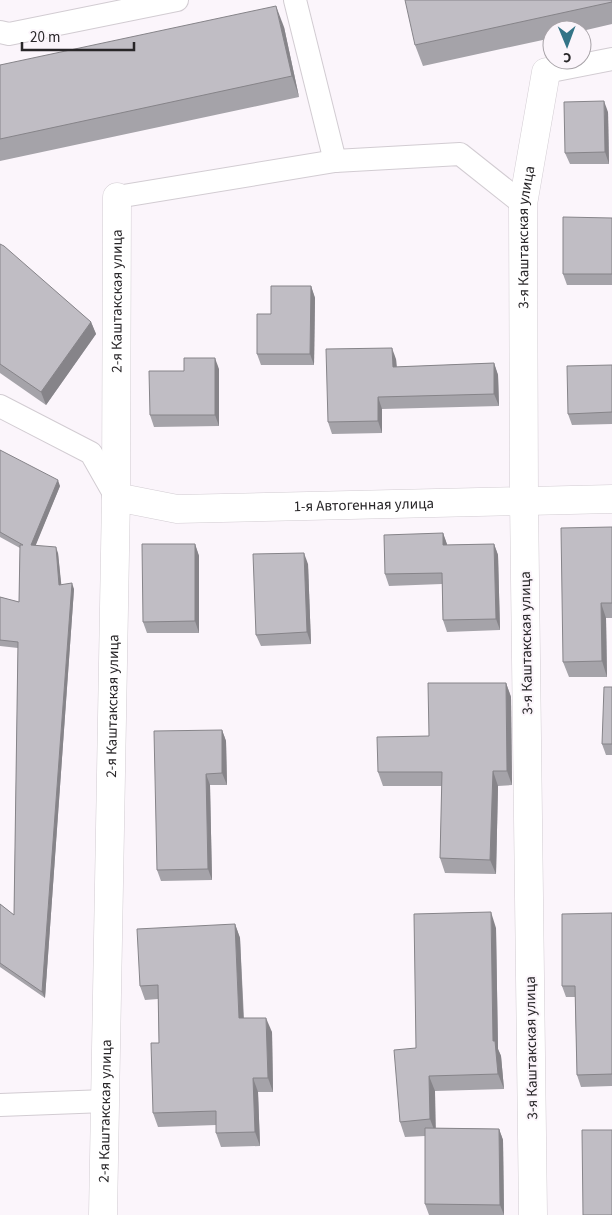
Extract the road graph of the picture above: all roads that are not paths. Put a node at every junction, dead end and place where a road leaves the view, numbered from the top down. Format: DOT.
graph roads {
  1 [pos="177,0"];
  2 [pos="295,0"];
  3 [pos="0,32"];
  4 [pos="612,59"];
  5 [pos="546,72"];
  6 [pos="335,161"];
  7 [pos="117,197"];
  8 [pos="523,204"];
  9 [pos="0,406"];
  10 [pos="116,497"];
  11 [pos="612,499"];
  12 [pos="524,500"];
  13 [pos="105,1101"];
  14 [pos="0,1105"];
  15 [pos="103,1215"];
  16 [pos="533,1215"];
  1 -- 3 [label="lane"];
  2 -- 6 [label="lane"];
  4 -- 5 [label="lane"];
  5 -- 8 [label="street, 3-я Каштакская улица"];
  6 -- 7 [label="lane"];
  6 -- 8 [label="lane"];
  7 -- 10 [label="street, 2-я Каштакская улица"];
  8 -- 12 [label="street, 3-я Каштакская улица"];
  9 -- 10 [label="lane"];
  10 -- 12 [label="street, 1-я Автогенная улица"];
  10 -- 13 [label="street, 2-я Каштакская улица"];
  11 -- 12 [label="street, 1-я Автогенная улица"];
  12 -- 16 [label="street, 3-я Каштакская улица"];
  13 -- 14 [label="lane"];
  13 -- 15 [label="street, 2-я Каштакская улица"];
}
